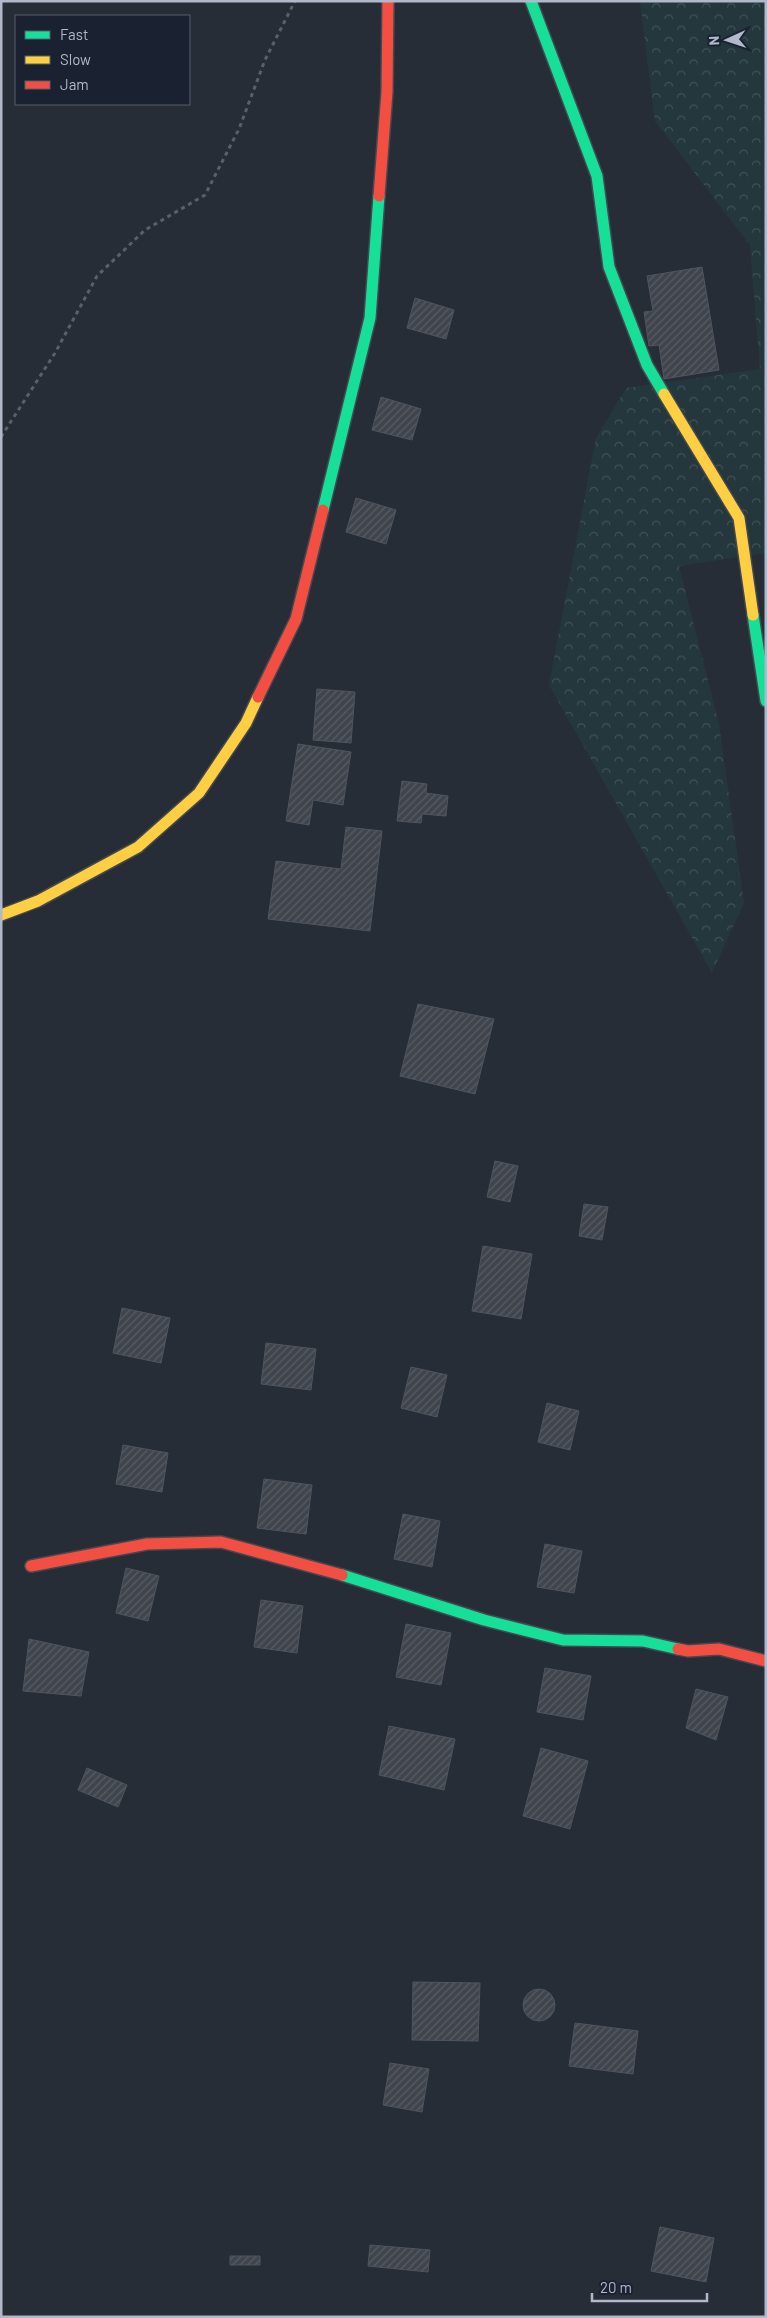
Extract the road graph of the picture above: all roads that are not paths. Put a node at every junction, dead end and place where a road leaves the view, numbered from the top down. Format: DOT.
graph roads {
  1 [pos="388,1"];
  2 [pos="531,1"];
  3 [pos="766,701"];
  4 [pos="1,914"];
  5 [pos="31,1566"];
  6 [pos="766,1661"];
  1 -- 4 [label="street"];
  2 -- 3 [label="street"];
  5 -- 6 [label="street"];
}
